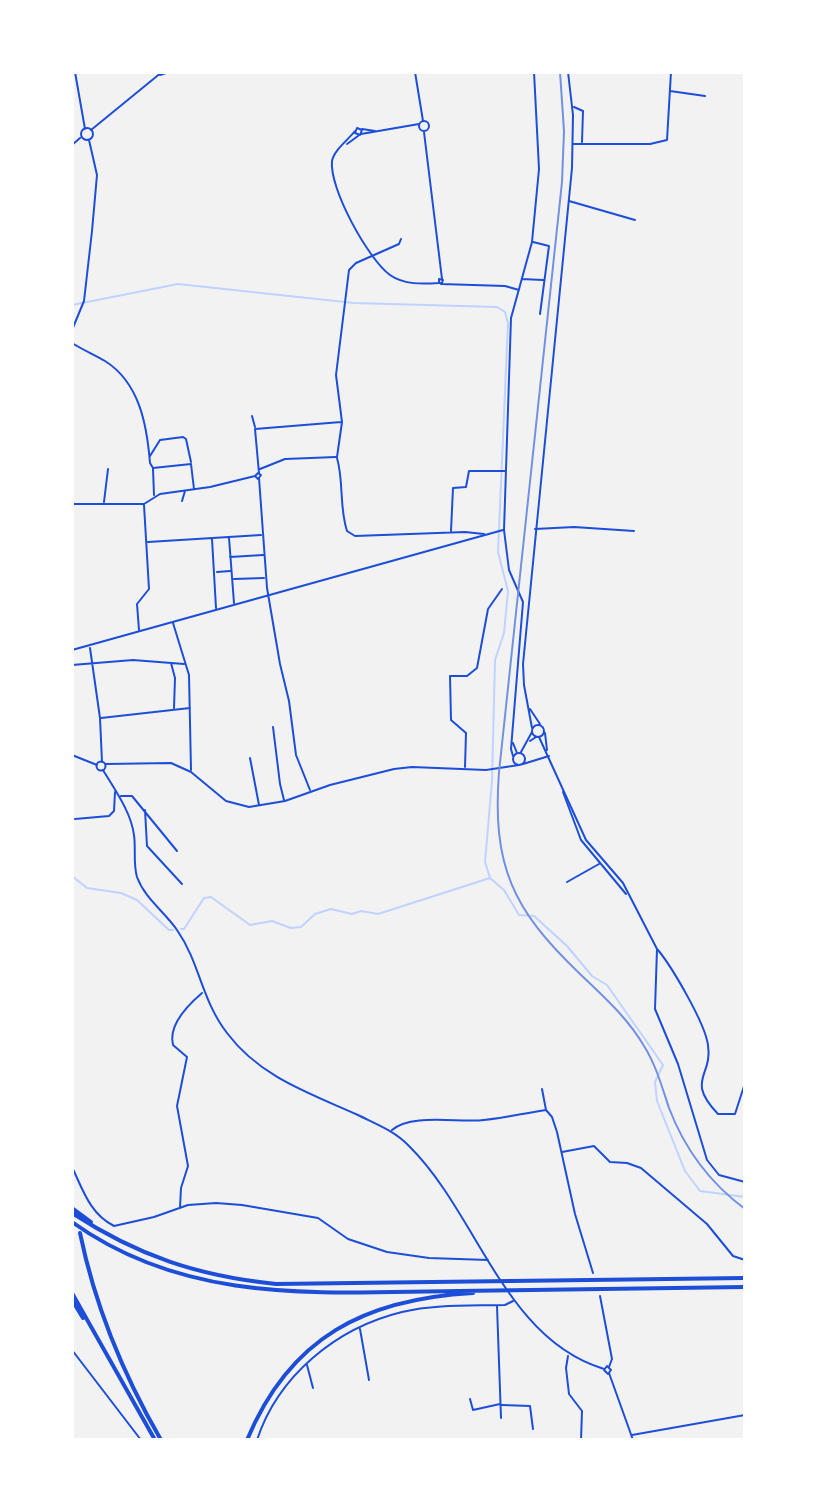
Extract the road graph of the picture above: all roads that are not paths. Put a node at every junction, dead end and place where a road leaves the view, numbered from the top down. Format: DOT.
graph roads {
  1 [pos="75,72"];
  2 [pos="162,72"];
  3 [pos="169,72"];
  4 [pos="176,72"];
  5 [pos="182,72"];
  6 [pos="415,72"];
  7 [pos="534,72"];
  8 [pos="568,72"];
  9 [pos="671,72"];
  10 [pos="156,78"];
  11 [pos="669,91"];
  12 [pos="705,96"];
  13 [pos="573,107"];
  14 [pos="423,121"];
  15 [pos="419,124"];
  16 [pos="408,127"];
  17 [pos="85,129"];
  18 [pos="361,129"];
  19 [pos="91,130"];
  20 [pos="355,131"];
  21 [pos="376,131"];
  22 [pos="422,131"];
  23 [pos="360,135"];
  24 [pos="81,138"];
  25 [pos="89,140"];
  26 [pos="573,144"];
  27 [pos="582,144"];
  28 [pos="72,145"];
  29 [pos="342,146"];
  30 [pos="569,201"];
  31 [pos="635,220"];
  32 [pos="401,239"];
  33 [pos="532,242"];
  34 [pos="374,256"];
  35 [pos="522,279"];
  36 [pos="440,281"];
  37 [pos="544,281"];
  38 [pos="519,290"];
  39 [pos="540,314"];
  40 [pos="72,330"];
  41 [pos="72,343"];
  42 [pos="252,416"];
  43 [pos="342,422"];
  44 [pos="255,429"];
  45 [pos="150,454"];
  46 [pos="337,457"];
  47 [pos="191,464"];
  48 [pos="153,468"];
  49 [pos="108,469"];
  50 [pos="259,471"];
  51 [pos="505,471"];
  52 [pos="257,477"];
  53 [pos="194,489"];
  54 [pos="185,490"];
  55 [pos="154,496"];
  56 [pos="182,501"];
  57 [pos="72,504"];
  58 [pos="104,504"];
  59 [pos="144,504"];
  60 [pos="535,529"];
  61 [pos="503,530"];
  62 [pos="634,531"];
  63 [pos="451,532"];
  64 [pos="263,535"];
  65 [pos="485,535"];
  66 [pos="229,537"];
  67 [pos="212,538"];
  68 [pos="147,542"];
  69 [pos="264,555"];
  70 [pos="230,557"];
  71 [pos="231,571"];
  72 [pos="214,572"];
  73 [pos="265,578"];
  74 [pos="232,579"];
  75 [pos="502,589"];
  76 [pos="268,595"];
  77 [pos="234,604"];
  78 [pos="216,610"];
  79 [pos="172,622"];
  80 [pos="139,631"];
  81 [pos="89,645"];
  82 [pos="72,650"];
  83 [pos="171,663"];
  84 [pos="93,664"];
  85 [pos="185,664"];
  86 [pos="72,665"];
  87 [pos="528,704"];
  88 [pos="191,708"];
  89 [pos="174,710"];
  90 [pos="100,718"];
  91 [pos="541,725"];
  92 [pos="273,727"];
  93 [pos="532,730"];
  94 [pos="545,730"];
  95 [pos="537,737"];
  96 [pos="512,738"];
  97 [pos="529,742"];
  98 [pos="521,754"];
  99 [pos="548,754"];
  100 [pos="72,755"];
  101 [pos="250,758"];
  102 [pos="513,758"];
  103 [pos="104,763"];
  104 [pos="521,764"];
  105 [pos="97,765"];
  106 [pos="508,766"];
  107 [pos="465,769"];
  108 [pos="103,770"];
  109 [pos="191,772"];
  110 [pos="115,790"];
  111 [pos="563,791"];
  112 [pos="310,792"];
  113 [pos="119,796"];
  114 [pos="285,801"];
  115 [pos="259,806"];
  116 [pos="145,810"];
  117 [pos="75,819"];
  118 [pos="177,851"];
  119 [pos="600,864"];
  120 [pos="567,882"];
  121 [pos="182,884"];
  122 [pos="626,894"];
  123 [pos="657,949"];
  124 [pos="203,992"];
  125 [pos="745,1083"];
  126 [pos="542,1089"];
  127 [pos="546,1110"];
  128 [pos="391,1131"];
  129 [pos="562,1152"];
  130 [pos="72,1167"];
  131 [pos="745,1182"];
  132 [pos="72,1207"];
  133 [pos="180,1208"];
  134 [pos="72,1222"];
  135 [pos="80,1233"];
  136 [pos="490,1260"];
  137 [pos="745,1260"];
  138 [pos="593,1273"];
  139 [pos="745,1278"];
  140 [pos="745,1287"];
  141 [pos="503,1290"];
  142 [pos="72,1293"];
  143 [pos="600,1296"];
  144 [pos="72,1300"];
  145 [pos="514,1301"];
  146 [pos="497,1305"];
  147 [pos="360,1328"];
  148 [pos="98,1340"];
  149 [pos="72,1350"];
  150 [pos="568,1355"];
  151 [pos="306,1364"];
  152 [pos="609,1367"];
  153 [pos="604,1369"];
  154 [pos="609,1373"];
  155 [pos="369,1380"];
  156 [pos="313,1388"];
  157 [pos="470,1399"];
  158 [pos="501,1404"];
  159 [pos="745,1415"];
  160 [pos="501,1418"];
  161 [pos="533,1429"];
  162 [pos="632,1435"];
  163 [pos="141,1440"];
  164 [pos="155,1440"];
  165 [pos="161,1440"];
  166 [pos="247,1440"];
  167 [pos="257,1440"];
  168 [pos="581,1440"];
  169 [pos="633,1440"];
  1 -- 17 [label="street"];
  2 -- 10 [label="street"];
  3 -- 10 [label="street"];
  4 -- 5 [label="street"];
  6 -- 14 [label="street"];
  7 -- 33 [label="street"];
  8 -- 13 [label="street"];
  9 -- 11 [label="street"];
  10 -- 19 [label="street"];
  11 -- 12 [label="street"];
  11 -- 27 [label="street"];
  13 -- 26 [label="street"];
  13 -- 27 [label="street"];
  14 -- 15 [label="street"];
  14 -- 22 [label="street"];
  15 -- 16 [label="street"];
  15 -- 22 [label="street"];
  16 -- 21 [label="street"];
  16 -- 22 [label="street"];
  17 -- 19 [label="street"];
  17 -- 24 [label="street"];
  18 -- 20 [label="street"];
  18 -- 21 [label="street"];
  18 -- 23 [label="street"];
  19 -- 25 [label="street"];
  20 -- 23 [label="street"];
  20 -- 29 [label="street"];
  21 -- 23 [label="street"];
  22 -- 36 [label="street"];
  23 -- 29 [label="street"];
  24 -- 25 [label="street"];
  24 -- 28 [label="street"];
  25 -- 40 [label="street"];
  26 -- 27 [label="street"];
  26 -- 30 [label="street"];
  29 -- 34 [label="street"];
  30 -- 31 [label="street"];
  30 -- 60 [label="street"];
  32 -- 34 [label="street"];
  33 -- 35 [label="street"];
  33 -- 37 [label="street"];
  34 -- 36 [label="street"];
  34 -- 43 [label="street"];
  35 -- 37 [label="street"];
  35 -- 38 [label="street"];
  36 -- 38 [label="street"];
  37 -- 39 [label="street"];
  38 -- 51 [label="street"];
  41 -- 45 [label="street"];
  42 -- 44 [label="street"];
  43 -- 44 [label="street"];
  43 -- 46 [label="street"];
  44 -- 50 [label="street"];
  45 -- 47 [label="street"];
  45 -- 48 [label="street"];
  46 -- 50 [label="street"];
  46 -- 63 [label="street"];
  47 -- 48 [label="street"];
  47 -- 53 [label="street"];
  48 -- 55 [label="street"];
  49 -- 58 [label="street"];
  50 -- 52 [label="street"];
  51 -- 61 [label="street"];
  51 -- 63 [label="street"];
  52 -- 53 [label="street"];
  52 -- 64 [label="street"];
  53 -- 54 [label="street"];
  54 -- 55 [label="street"];
  54 -- 56 [label="street"];
  55 -- 59 [label="street"];
  57 -- 58 [label="street"];
  58 -- 59 [label="street"];
  59 -- 68 [label="street"];
  60 -- 62 [label="street"];
  60 -- 87 [label="street"];
  61 -- 65 [label="street"];
  61 -- 96 [label="street"];
  63 -- 65 [label="street"];
  64 -- 66 [label="street"];
  64 -- 69 [label="street"];
  65 -- 76 [label="street"];
  66 -- 67 [label="street"];
  66 -- 70 [label="street"];
  67 -- 68 [label="street"];
  67 -- 72 [label="street"];
  68 -- 80 [label="street"];
  69 -- 70 [label="street"];
  69 -- 73 [label="street"];
  70 -- 71 [label="street"];
  71 -- 72 [label="street"];
  71 -- 74 [label="street"];
  72 -- 78 [label="street"];
  73 -- 74 [label="street"];
  73 -- 76 [label="street"];
  74 -- 77 [label="street"];
  75 -- 107 [label="street"];
  76 -- 77 [label="street"];
  76 -- 112 [label="street"];
  77 -- 78 [label="street"];
  78 -- 79 [label="street"];
  79 -- 80 [label="street"];
  79 -- 85 [label="street"];
  80 -- 81 [label="street"];
  81 -- 82 [label="street"];
  81 -- 84 [label="street"];
  83 -- 84 [label="street"];
  83 -- 85 [label="street"];
  83 -- 89 [label="street"];
  84 -- 86 [label="street"];
  84 -- 90 [label="street"];
  85 -- 88 [label="street"];
  87 -- 91 [label="street"];
  87 -- 93 [label="street"];
  88 -- 89 [label="street"];
  88 -- 109 [label="street"];
  89 -- 90 [label="street"];
  90 -- 103 [label="street"];
  91 -- 93 [label="street"];
  91 -- 94 [label="street"];
  92 -- 114 [label="street"];
  93 -- 95 [label="street"];
  93 -- 97 [label="street"];
  94 -- 95 [label="street"];
  94 -- 99 [label="street"];
  95 -- 97 [label="street"];
  95 -- 99 [label="street"];
  96 -- 98 [label="street"];
  96 -- 102 [label="street"];
  97 -- 98 [label="street"];
  98 -- 102 [label="street"];
  98 -- 104 [label="street"];
  99 -- 104 [label="street"];
  99 -- 111 [label="street"];
  100 -- 105 [label="street"];
  101 -- 115 [label="street"];
  102 -- 104 [label="street"];
  102 -- 106 [label="street"];
  103 -- 105 [label="street"];
  103 -- 108 [label="street"];
  103 -- 109 [label="street"];
  104 -- 106 [label="street"];
  105 -- 108 [label="street"];
  106 -- 107 [label="street"];
  107 -- 112 [label="street"];
  108 -- 110 [label="street"];
  109 -- 115 [label="street"];
  110 -- 113 [label="street"];
  110 -- 117 [label="street"];
  111 -- 119 [label="street"];
  111 -- 123 [label="street"];
  112 -- 114 [label="street"];
  113 -- 116 [label="street"];
  113 -- 124 [label="street"];
  114 -- 115 [label="street"];
  116 -- 118 [label="street"];
  116 -- 121 [label="street"];
  119 -- 120 [label="street"];
  119 -- 122 [label="street"];
  123 -- 125 [label="street"];
  123 -- 131 [label="street"];
  124 -- 128 [label="street"];
  124 -- 133 [label="street"];
  126 -- 127 [label="street"];
  127 -- 128 [label="street"];
  127 -- 129 [label="street"];
  128 -- 136 [label="street"];
  129 -- 137 [label="street"];
  129 -- 138 [label="street"];
  130 -- 133 [label="street"];
  132 -- 139 [label="highway"];
  133 -- 136 [label="street"];
  134 -- 141 [label="highway"];
  135 -- 165 [label="highway"];
  136 -- 145 [label="street"];
  140 -- 141 [label="highway"];
  141 -- 166 [label="highway"];
  142 -- 148 [label="highway"];
  143 -- 152 [label="street"];
  144 -- 148 [label="highway"];
  145 -- 146 [label="street"];
  145 -- 150 [label="street"];
  146 -- 147 [label="street"];
  146 -- 158 [label="street"];
  147 -- 151 [label="street"];
  147 -- 155 [label="street"];
  148 -- 164 [label="highway"];
  149 -- 163 [label="street"];
  150 -- 153 [label="street"];
  150 -- 168 [label="street"];
  151 -- 156 [label="street"];
  151 -- 167 [label="street"];
  152 -- 153 [label="street"];
  152 -- 154 [label="street"];
  153 -- 154 [label="street"];
  154 -- 162 [label="street"];
  157 -- 158 [label="street"];
  158 -- 160 [label="street"];
  158 -- 161 [label="street"];
  159 -- 162 [label="street"];
  162 -- 169 [label="street"];
}
